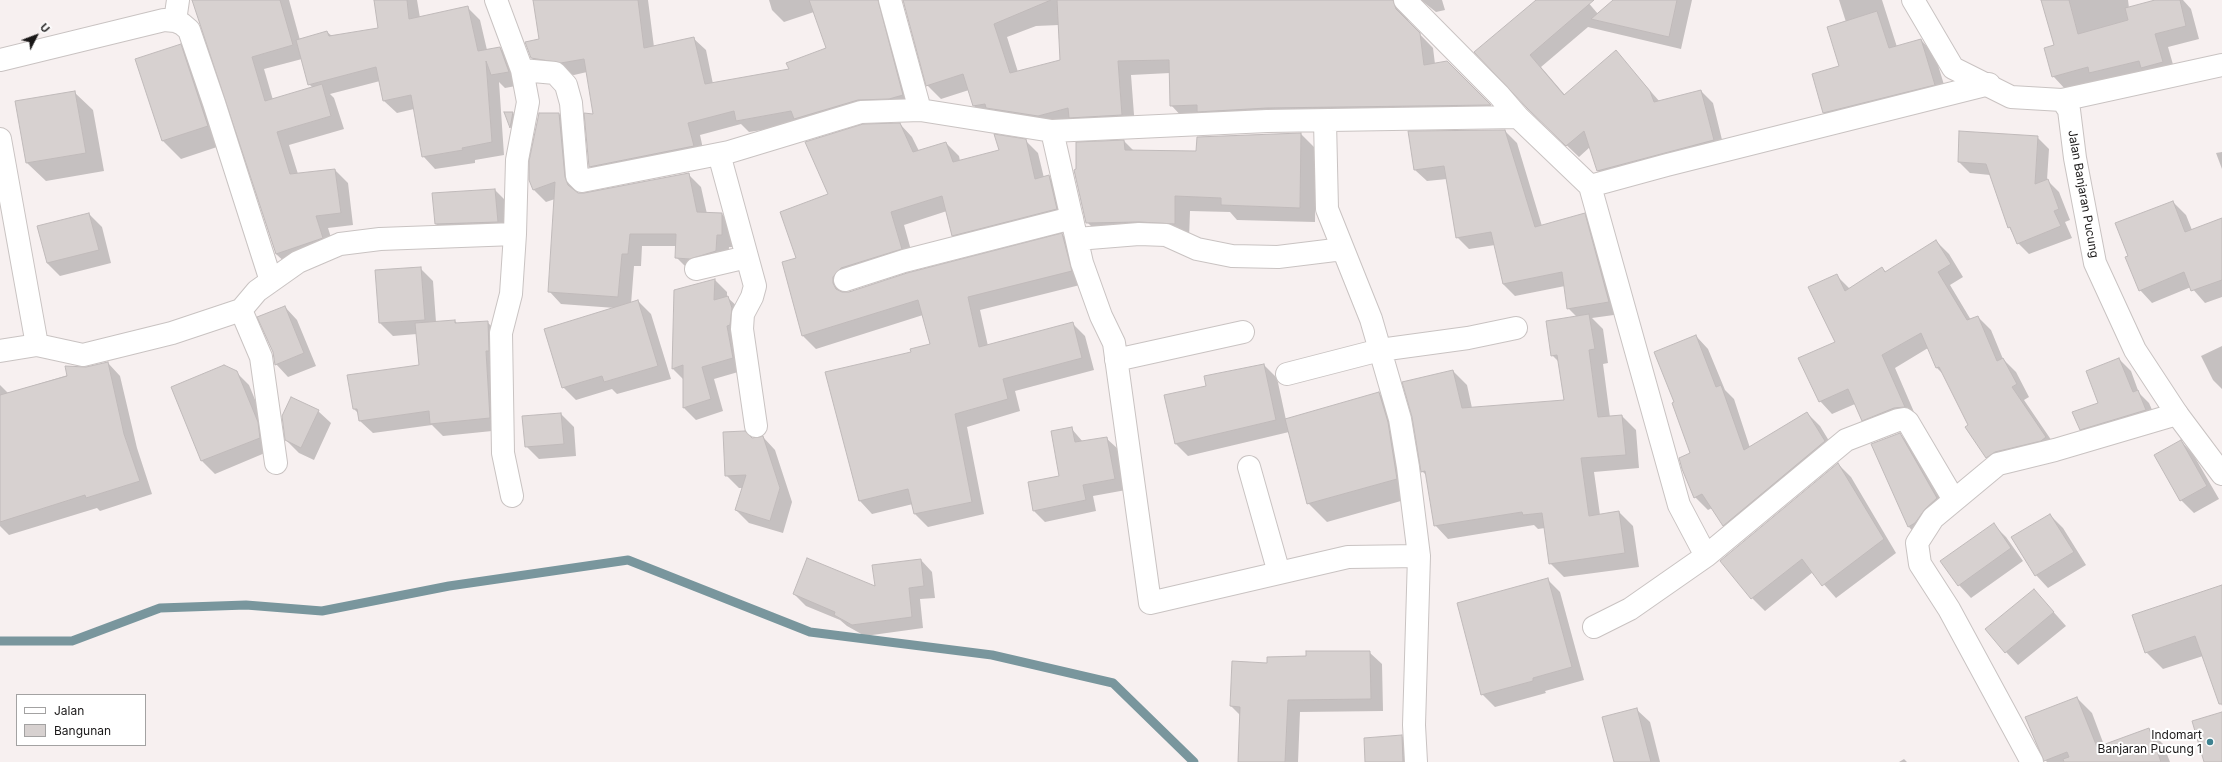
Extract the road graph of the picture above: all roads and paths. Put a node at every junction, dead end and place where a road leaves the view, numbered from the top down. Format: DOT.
graph roads {
  1 [pos="496,0"];
  2 [pos="890,0"];
  3 [pos="1405,0"];
  4 [pos="1913,0"];
  5 [pos="177,10"];
  6 [pos="0,60"];
  7 [pos="2222,66"];
  8 [pos="522,70"];
  9 [pos="1989,84"];
  10 [pos="2062,100"];
  11 [pos="920,110"];
  12 [pos="1518,117"];
  13 [pos="1325,121"];
  14 [pos="1052,131"];
  15 [pos="0,139"];
  16 [pos="719,154"];
  17 [pos="1590,186"];
  18 [pos="1072,218"];
  19 [pos="515,234"];
  20 [pos="1077,239"];
  21 [pos="1343,249"];
  22 [pos="747,257"];
  23 [pos="696,268"];
  24 [pos="845,280"];
  25 [pos="271,281"];
  26 [pos="241,310"];
  27 [pos="1516,328"];
  28 [pos="1243,332"];
  29 [pos="37,345"];
  30 [pos="1380,350"];
  31 [pos="0,351"];
  32 [pos="1116,360"];
  33 [pos="1287,374"];
  34 [pos="2177,414"];
  35 [pos="756,426"];
  36 [pos="276,463"];
  37 [pos="1249,467"];
  38 [pos="2222,474"];
  39 [pos="512,496"];
  40 [pos="1954,500"];
  41 [pos="1418,556"];
  42 [pos="1706,556"];
  43 [pos="1279,573"];
  44 [pos="1594,627"];
  45 [pos="1416,762"];
  46 [pos="2032,762"];
  1 -- 8 [label="street"];
  2 -- 11 [label="street"];
  3 -- 12 [label="street"];
  4 -- 9 [label="street"];
  5 -- 6 [label="street"];
  5 -- 25 [label="street"];
  7 -- 10 [label="street"];
  8 -- 16 [label="street"];
  8 -- 19 [label="street"];
  9 -- 10 [label="street"];
  9 -- 17 [label="street"];
  10 -- 34 [label="street, Jalan Banjaran Pucung"];
  11 -- 14 [label="street"];
  11 -- 16 [label="street"];
  12 -- 13 [label="street"];
  12 -- 17 [label="street"];
  13 -- 14 [label="street"];
  13 -- 21 [label="street"];
  14 -- 18 [label="street"];
  15 -- 29 [label="street"];
  16 -- 22 [label="street"];
  17 -- 42 [label="street"];
  18 -- 20 [label="street"];
  18 -- 24 [label="street"];
  19 -- 25 [label="street"];
  19 -- 39 [label="street"];
  20 -- 21 [label="street"];
  20 -- 32 [label="street"];
  21 -- 30 [label="street"];
  22 -- 23 [label="street"];
  22 -- 35 [label="street"];
  25 -- 26 [label="street"];
  26 -- 29 [label="street"];
  26 -- 36 [label="street"];
  27 -- 30 [label="street"];
  28 -- 32 [label="street"];
  29 -- 31 [label="street"];
  30 -- 33 [label="street"];
  30 -- 41 [label="street"];
  32 -- 43 [label="street"];
  34 -- 38 [label="street, Jalan Banjaran Pucung"];
  34 -- 40 [label="street"];
  37 -- 43 [label="street"];
  40 -- 42 [label="street"];
  40 -- 46 [label="street"];
  41 -- 43 [label="street"];
  41 -- 45 [label="street"];
  42 -- 44 [label="street"];
}
